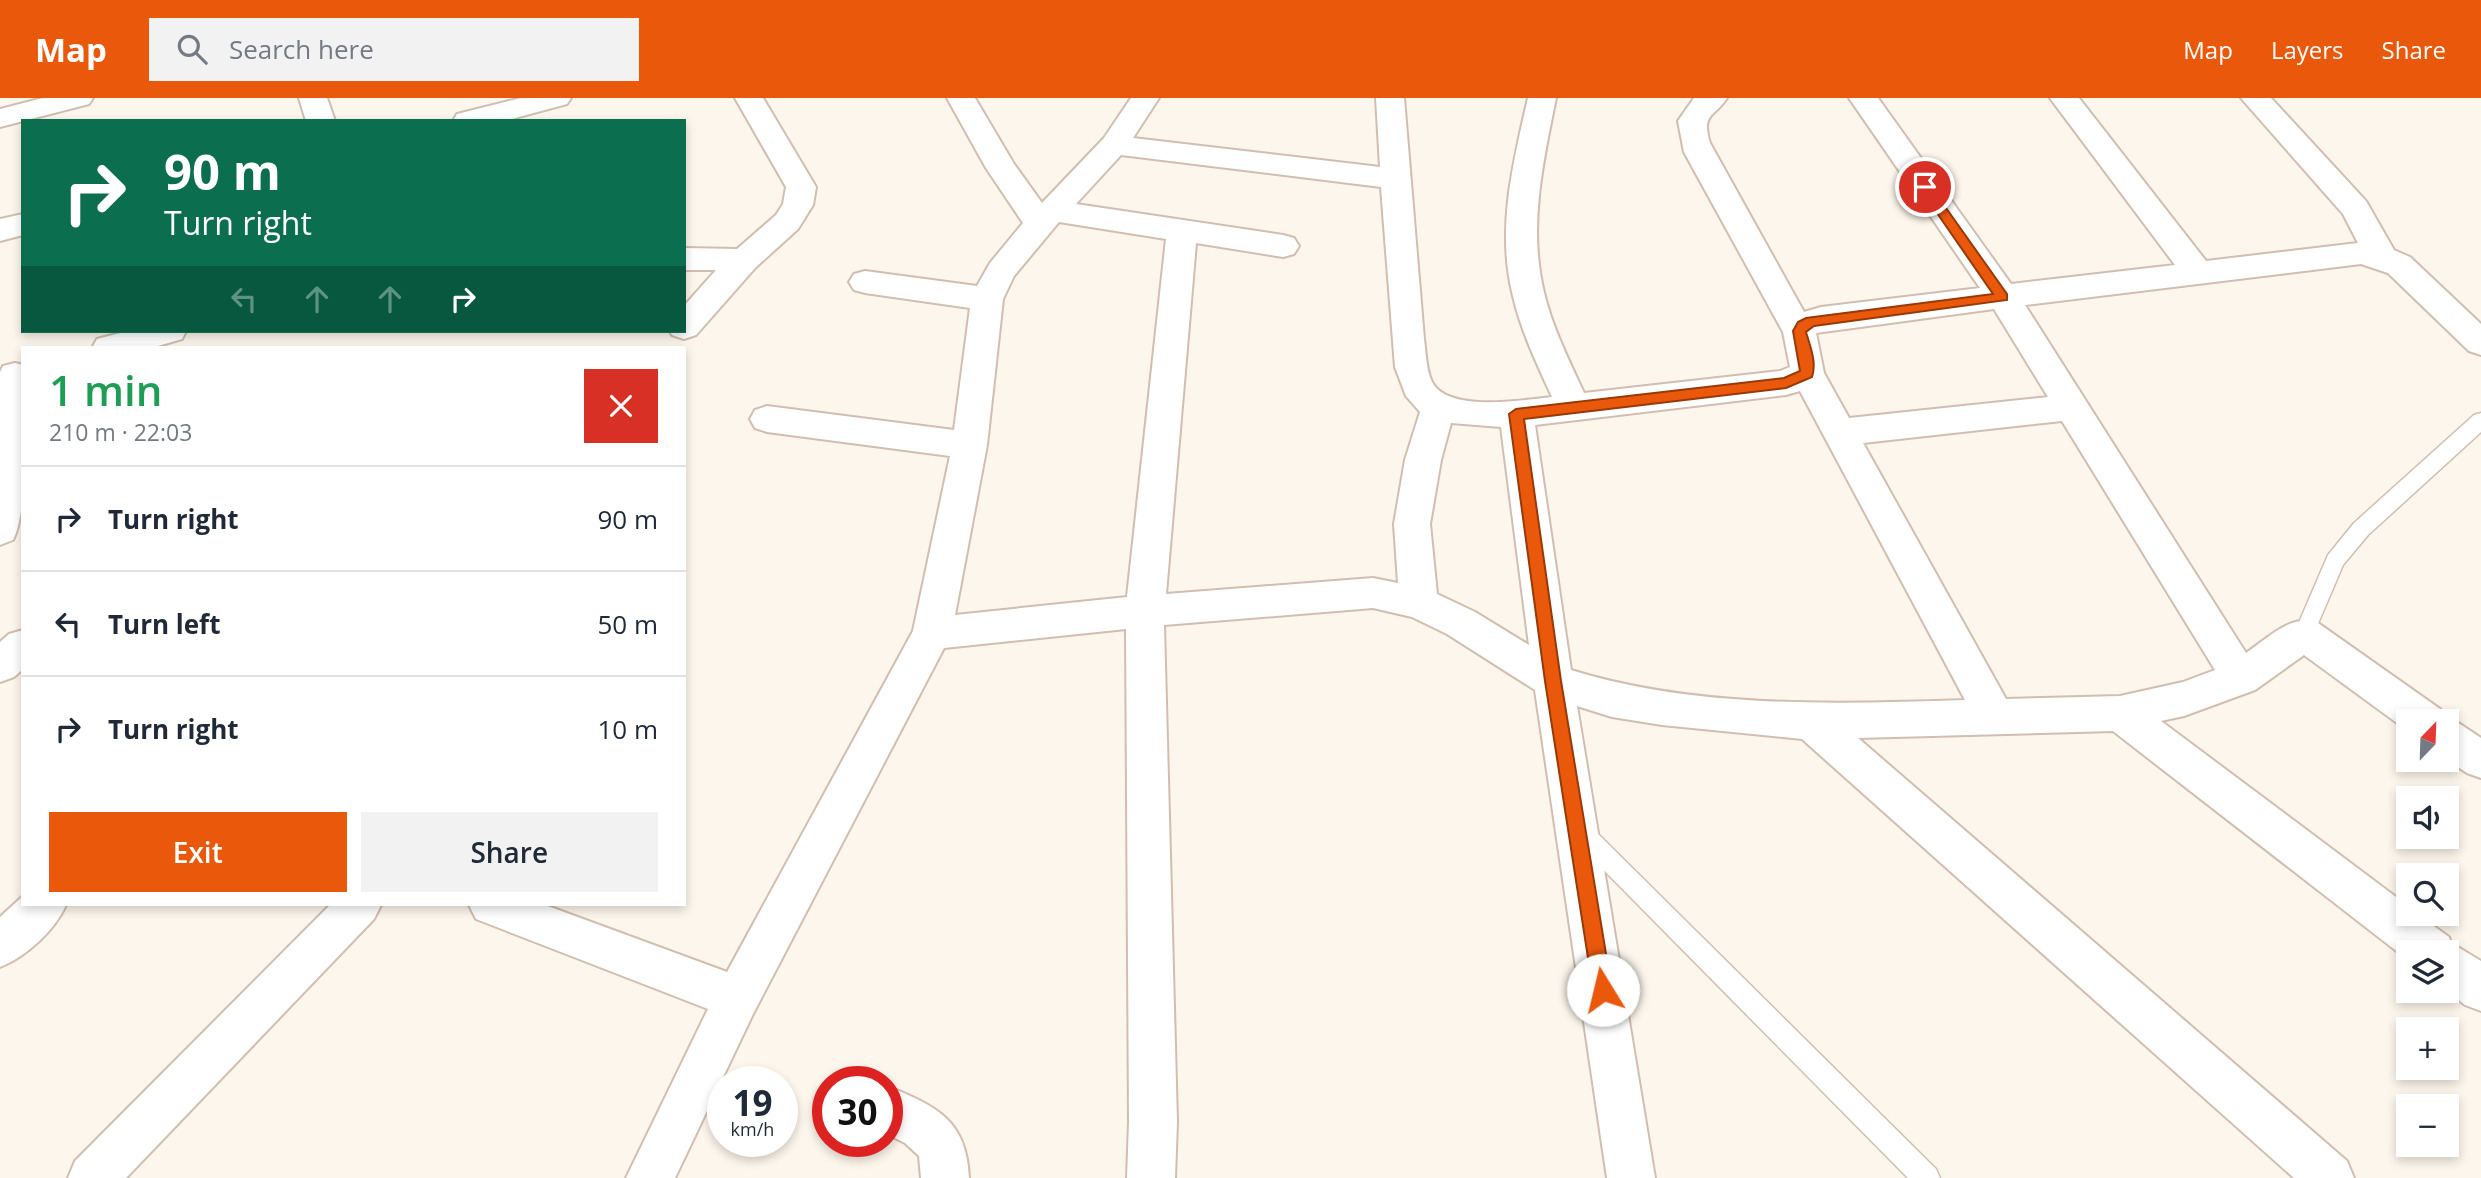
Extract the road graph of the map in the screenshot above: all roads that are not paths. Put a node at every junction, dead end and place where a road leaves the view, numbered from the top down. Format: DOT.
graph roads {
  1 [pos="79,98"];
  2 [pos="313,98"];
  3 [pos="557,98"];
  4 [pos="749,98"];
  5 [pos="962,98"];
  6 [pos="1145,98"];
  7 [pos="1391,98"];
  8 [pos="1542,98"];
  9 [pos="1713,98"];
  10 [pos="1863,98"];
  11 [pos="2064,98"];
  12 [pos="2255,98"];
  13 [pos="0,118"];
  14 [pos="320,119"];
  15 [pos="475,119"];
  16 [pos="1114,145"];
  17 [pos="1394,179"];
  18 [pos="1047,218"];
  19 [pos="21,225"];
  20 [pos="0,230"];
  21 [pos="1182,231"];
  22 [pos="1283,246"];
  23 [pos="2382,257"];
  24 [pos="686,259"];
  25 [pos="744,260"];
  26 [pos="2198,273"];
  27 [pos="865,282"];
  28 [pos="2003,297"];
  29 [pos="987,299"];
  30 [pos="686,326"];
  31 [pos="1799,331"];
  32 [pos="163,333"];
  33 [pos="2481,343"];
  34 [pos="116,346"];
  35 [pos="1807,373"];
  36 [pos="12,376"];
  37 [pos="1439,405"];
  38 [pos="2071,407"];
  39 [pos="1574,409"];
  40 [pos="1516,414"];
  41 [pos="767,419"];
  42 [pos="2481,419"];
  43 [pos="1839,432"];
  44 [pos="970,445"];
  45 [pos="0,530"];
  46 [pos="1419,603"];
  47 [pos="1145,611"];
  48 [pos="932,634"];
  49 [pos="2304,634"];
  50 [pos="21,648"];
  51 [pos="0,665"];
  52 [pos="2241,678"];
  53 [pos="1553,681"];
  54 [pos="2409,709"];
  55 [pos="2120,713"];
  56 [pos="1995,717"];
  57 [pos="1811,722"];
  58 [pos="2459,745"];
  59 [pos="2481,761"];
  60 [pos="1578,829"];
  61 [pos="43,906"];
  62 [pos="358,906"];
  63 [pos="494,906"];
  64 [pos="2417,940"];
  65 [pos="0,946"];
  66 [pos="2459,972"];
  67 [pos="2481,989"];
  68 [pos="737,998"];
  69 [pos="903,1117"];
  70 [pos="92,1178"];
  71 [pos="650,1178"];
  72 [pos="945,1178"];
  73 [pos="1151,1178"];
  74 [pos="1631,1178"];
  75 [pos="1927,1178"];
  76 [pos="2330,1178"];
  1 -- 13 [label="street"];
  2 -- 14 [label="street"];
  3 -- 15 [label="street"];
  4 -- 25 [label="street"];
  5 -- 18 [label="street"];
  6 -- 16 [label="street"];
  7 -- 17 [label="street"];
  8 -- 39 [label="street"];
  9 -- 31 [label="street"];
  10 -- 28 [label="street"];
  11 -- 26 [label="street"];
  12 -- 23 [label="street"];
  16 -- 17 [label="street"];
  16 -- 18 [label="street"];
  17 -- 37 [label="street"];
  18 -- 21 [label="street"];
  18 -- 29 [label="street"];
  19 -- 20 [label="street"];
  21 -- 22 [label="street"];
  21 -- 47 [label="street"];
  23 -- 26 [label="street"];
  23 -- 33 [label="street"];
  24 -- 25 [label="street"];
  25 -- 30 [label="street"];
  26 -- 28 [label="street"];
  27 -- 29 [label="street"];
  28 -- 31 [label="street"];
  28 -- 38 [label="street"];
  29 -- 44 [label="street"];
  31 -- 35 [label="street"];
  32 -- 34 [label="street"];
  35 -- 39 [label="street"];
  35 -- 43 [label="street"];
  36 -- 45 [label="street"];
  37 -- 40 [label="street"];
  37 -- 46 [label="street"];
  38 -- 43 [label="street"];
  38 -- 52 [label="street"];
  39 -- 40 [label="street"];
  40 -- 53 [label="street"];
  41 -- 44 [label="street"];
  42 -- 49 [label="lane"];
  43 -- 56 [label="street"];
  44 -- 48 [label="street"];
  46 -- 47 [label="street"];
  46 -- 53 [label="street"];
  47 -- 48 [label="street"];
  47 -- 73 [label="street"];
  48 -- 68 [label="street"];
  49 -- 52 [label="street"];
  49 -- 54 [label="street"];
  50 -- 51 [label="street"];
  52 -- 55 [label="street"];
  53 -- 57 [label="street"];
  53 -- 60 [label="street"];
  55 -- 56 [label="street"];
  55 -- 64 [label="street"];
  56 -- 57 [label="street"];
  57 -- 76 [label="street"];
  58 -- 59 [label="street"];
  60 -- 74 [label="street"];
  60 -- 75 [label="lane"];
  61 -- 65 [label="street"];
  62 -- 70 [label="street"];
  63 -- 68 [label="street"];
  66 -- 67 [label="street"];
  68 -- 71 [label="street"];
  69 -- 72 [label="street"];
}
